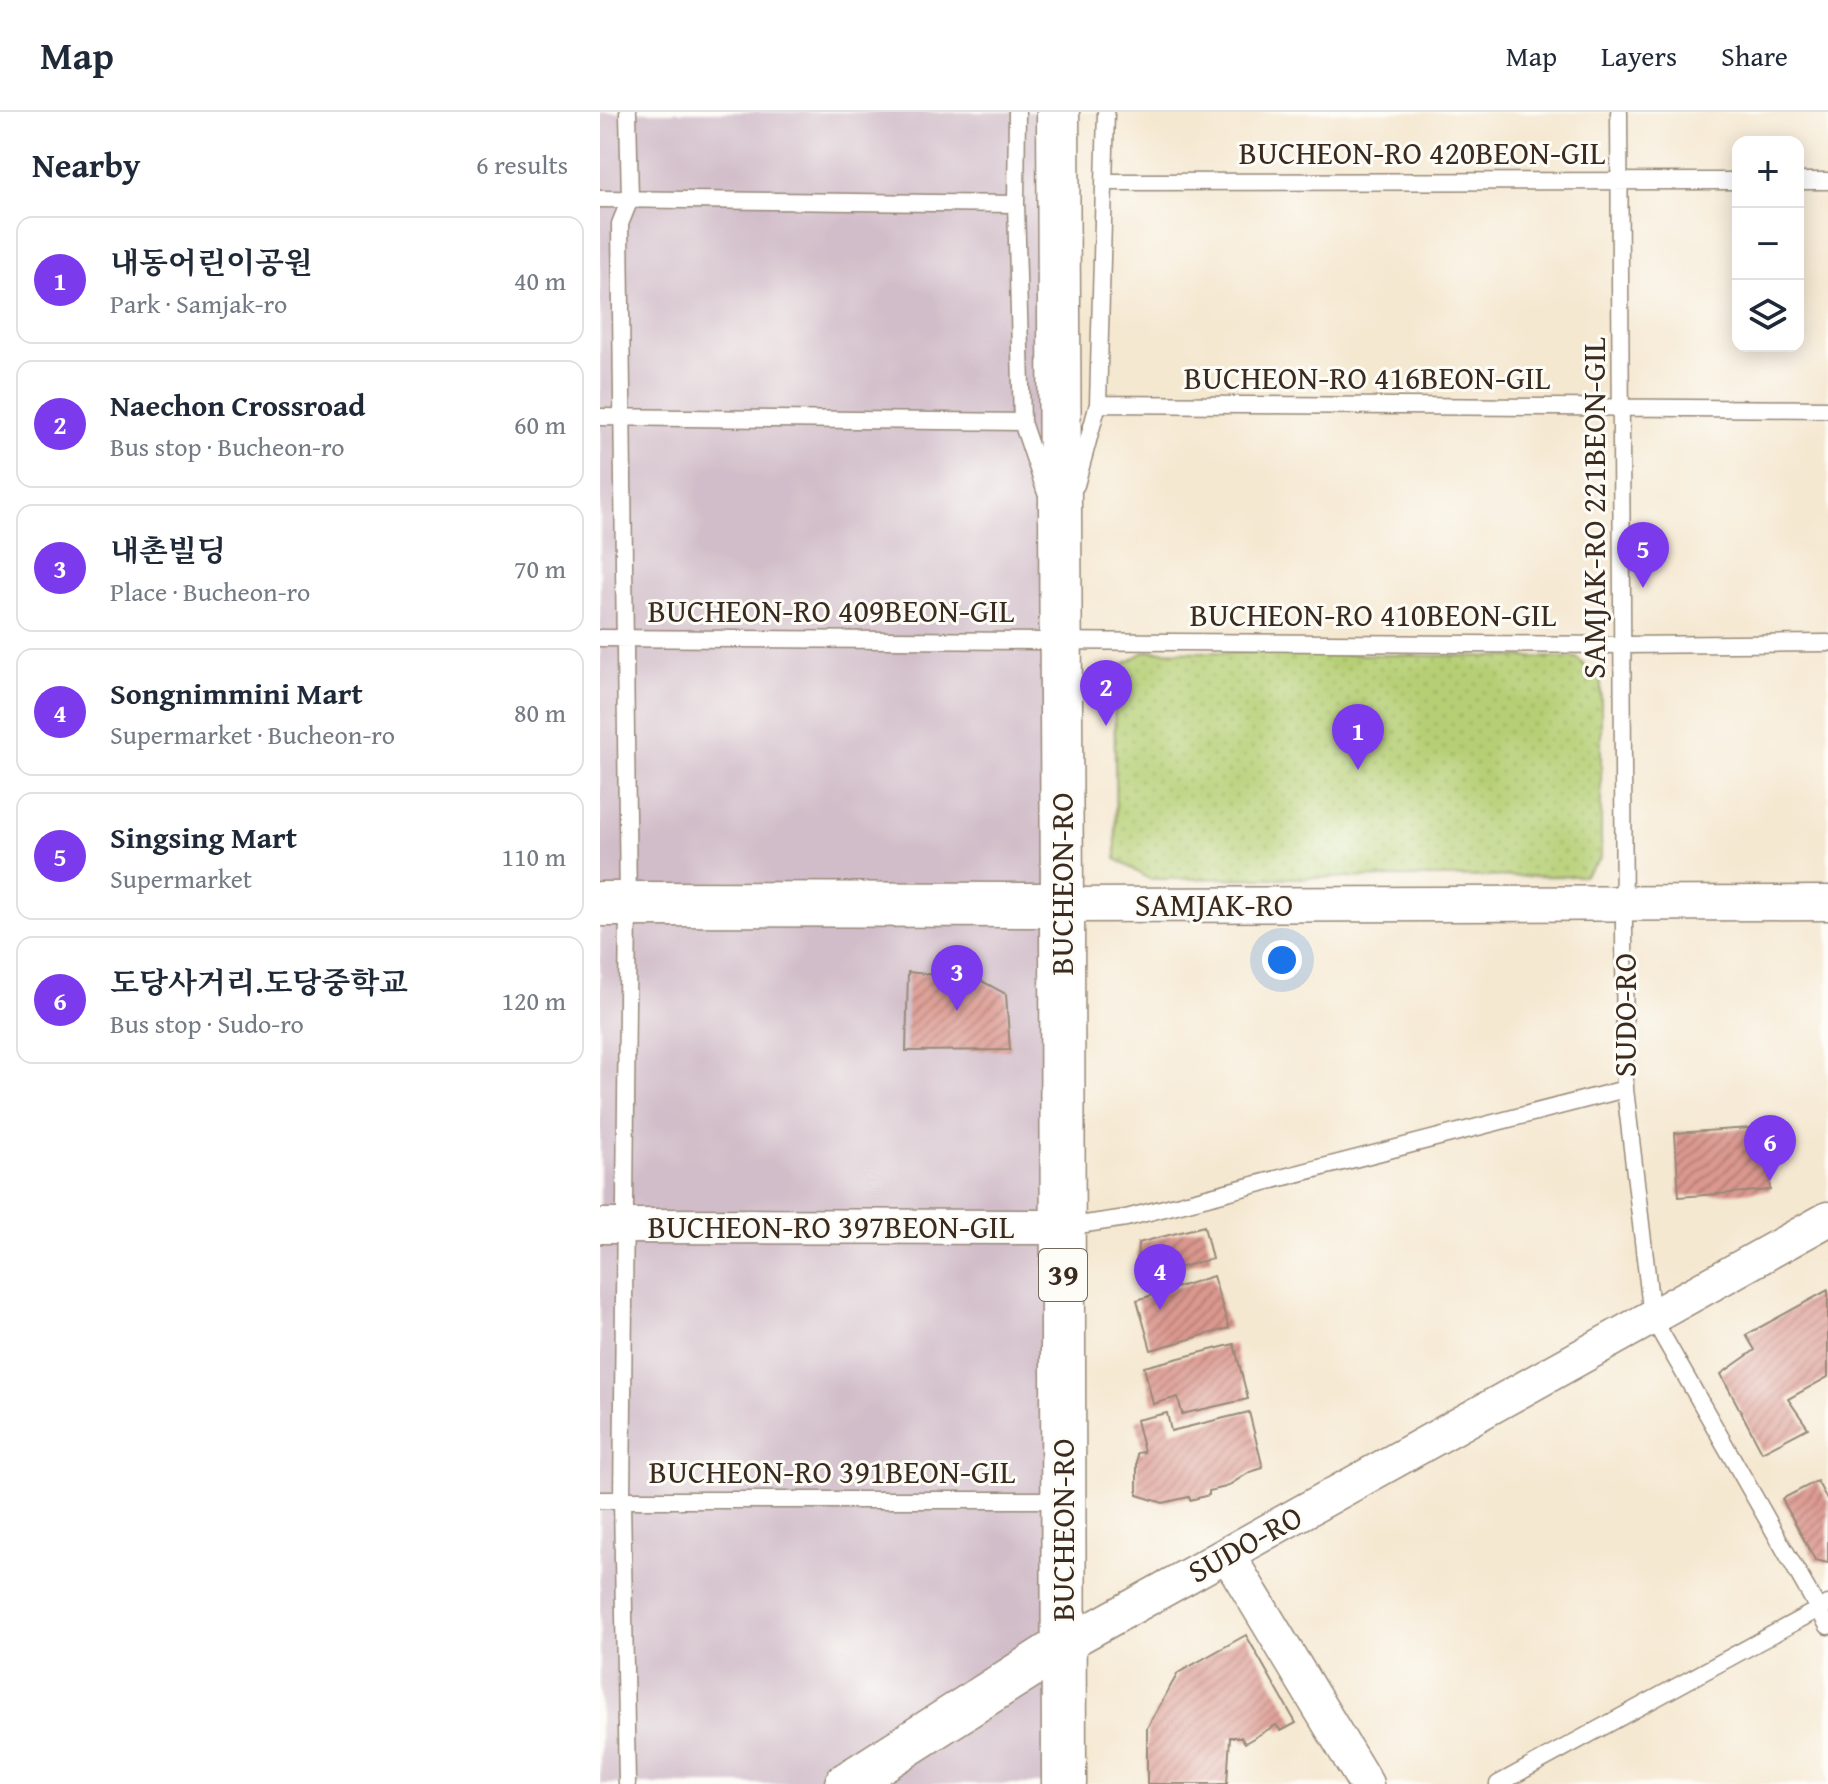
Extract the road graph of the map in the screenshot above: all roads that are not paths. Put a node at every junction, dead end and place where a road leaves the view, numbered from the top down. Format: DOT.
graph roads {
  1 [pos="628,112"];
  2 [pos="1017,112"];
  3 [pos="1058,112"];
  4 [pos="1106,112"];
  5 [pos="1619,112"];
  6 [pos="1619,180"];
  7 [pos="1732,181"];
  8 [pos="1804,181"];
  9 [pos="1828,181"];
  10 [pos="1106,182"];
  11 [pos="600,199"];
  12 [pos="630,199"];
  13 [pos="1016,204"];
  14 [pos="1098,404"];
  15 [pos="1621,407"];
  16 [pos="1828,409"];
  17 [pos="600,417"];
  18 [pos="621,417"];
  19 [pos="1022,422"];
  20 [pos="1061,540"];
  21 [pos="600,638"];
  22 [pos="624,638"];
  23 [pos="1061,640"];
  24 [pos="1828,643"];
  25 [pos="1623,645"];
  26 [pos="1828,903"];
  27 [pos="614,904"];
  28 [pos="1625,904"];
  29 [pos="1062,905"];
  30 [pos="1625,1089"];
  31 [pos="1828,1219"];
  32 [pos="612,1226"];
  33 [pos="1063,1227"];
  34 [pos="1652,1317"];
  35 [pos="600,1500"];
  36 [pos="622,1500"];
  37 [pos="1063,1500"];
  38 [pos="1227,1554"];
  39 [pos="1823,1606"];
  40 [pos="1828,1626"];
  41 [pos="1064,1645"];
  42 [pos="627,1784"];
  43 [pos="846,1784"];
  44 [pos="1064,1784"];
  45 [pos="1366,1784"];
  46 [pos="1498,1784"];
  1 -- 12 [label="lane"];
  2 -- 13 [label="lane, BUCHEON-RO"];
  3 -- 20 [label="street, BUCHEON-RO"];
  4 -- 10 [label="lane, BUCHEON-RO"];
  5 -- 6 [label="lane, SAMJAK-RO 221BEON-GIL"];
  6 -- 7 [label="lane, BUCHEON-RO 420BEON-GIL"];
  6 -- 10 [label="lane, BUCHEON-RO 420BEON-GIL"];
  6 -- 15 [label="lane, SAMJAK-RO 221BEON-GIL"];
  8 -- 9 [label="lane"];
  10 -- 14 [label="lane, BUCHEON-RO"];
  11 -- 12 [label="lane"];
  12 -- 13 [label="lane"];
  12 -- 18 [label="lane"];
  13 -- 19 [label="lane, BUCHEON-RO"];
  14 -- 15 [label="lane, BUCHEON-RO 416BEON-GIL"];
  14 -- 20 [label="lane, BUCHEON-RO"];
  15 -- 16 [label="lane, BUCHEON-RO 416BEON-GIL"];
  15 -- 25 [label="lane, SAMJAK-RO 221BEON-GIL"];
  17 -- 18 [label="lane"];
  18 -- 19 [label="lane"];
  18 -- 22 [label="lane"];
  19 -- 20 [label="lane, BUCHEON-RO"];
  20 -- 23 [label="street, BUCHEON-RO"];
  21 -- 22 [label="lane, BUCHEON-RO 409BEON-GIL"];
  22 -- 23 [label="lane, BUCHEON-RO 409BEON-GIL"];
  22 -- 27 [label="lane"];
  23 -- 25 [label="lane, BUCHEON-RO 410BEON-GIL"];
  23 -- 29 [label="street, BUCHEON-RO"];
  24 -- 25 [label="lane, BUCHEON-RO 410BEON-GIL"];
  25 -- 28 [label="lane, SAMJAK-RO 221BEON-GIL"];
  26 -- 28 [label="street, SAMJAK-RO"];
  27 -- 29 [label="main road, SAMJAK-RO"];
  27 -- 32 [label="lane"];
  28 -- 29 [label="street, SAMJAK-RO"];
  28 -- 30 [label="lane, SUDO-RO"];
  29 -- 33 [label="main road, BUCHEON-RO / 39"];
  30 -- 33 [label="lane"];
  30 -- 34 [label="lane, SUDO-RO"];
  31 -- 34 [label="street, SUDO-RO"];
  32 -- 33 [label="street, BUCHEON-RO 397BEON-GIL"];
  32 -- 36 [label="lane"];
  33 -- 37 [label="main road, BUCHEON-RO / 39"];
  34 -- 38 [label="street, SUDO-RO"];
  34 -- 39 [label="lane"];
  35 -- 36 [label="lane, BUCHEON-RO 391BEON-GIL"];
  36 -- 37 [label="lane, BUCHEON-RO 391BEON-GIL"];
  36 -- 42 [label="lane"];
  37 -- 41 [label="main road, BUCHEON-RO / 39"];
  38 -- 41 [label="street, SUDO-RO"];
  38 -- 45 [label="street"];
  39 -- 40 [label="lane"];
  39 -- 46 [label="lane"];
  41 -- 43 [label="street, SUDO-RO"];
  41 -- 44 [label="main road, BUCHEON-RO / 39"];
}
